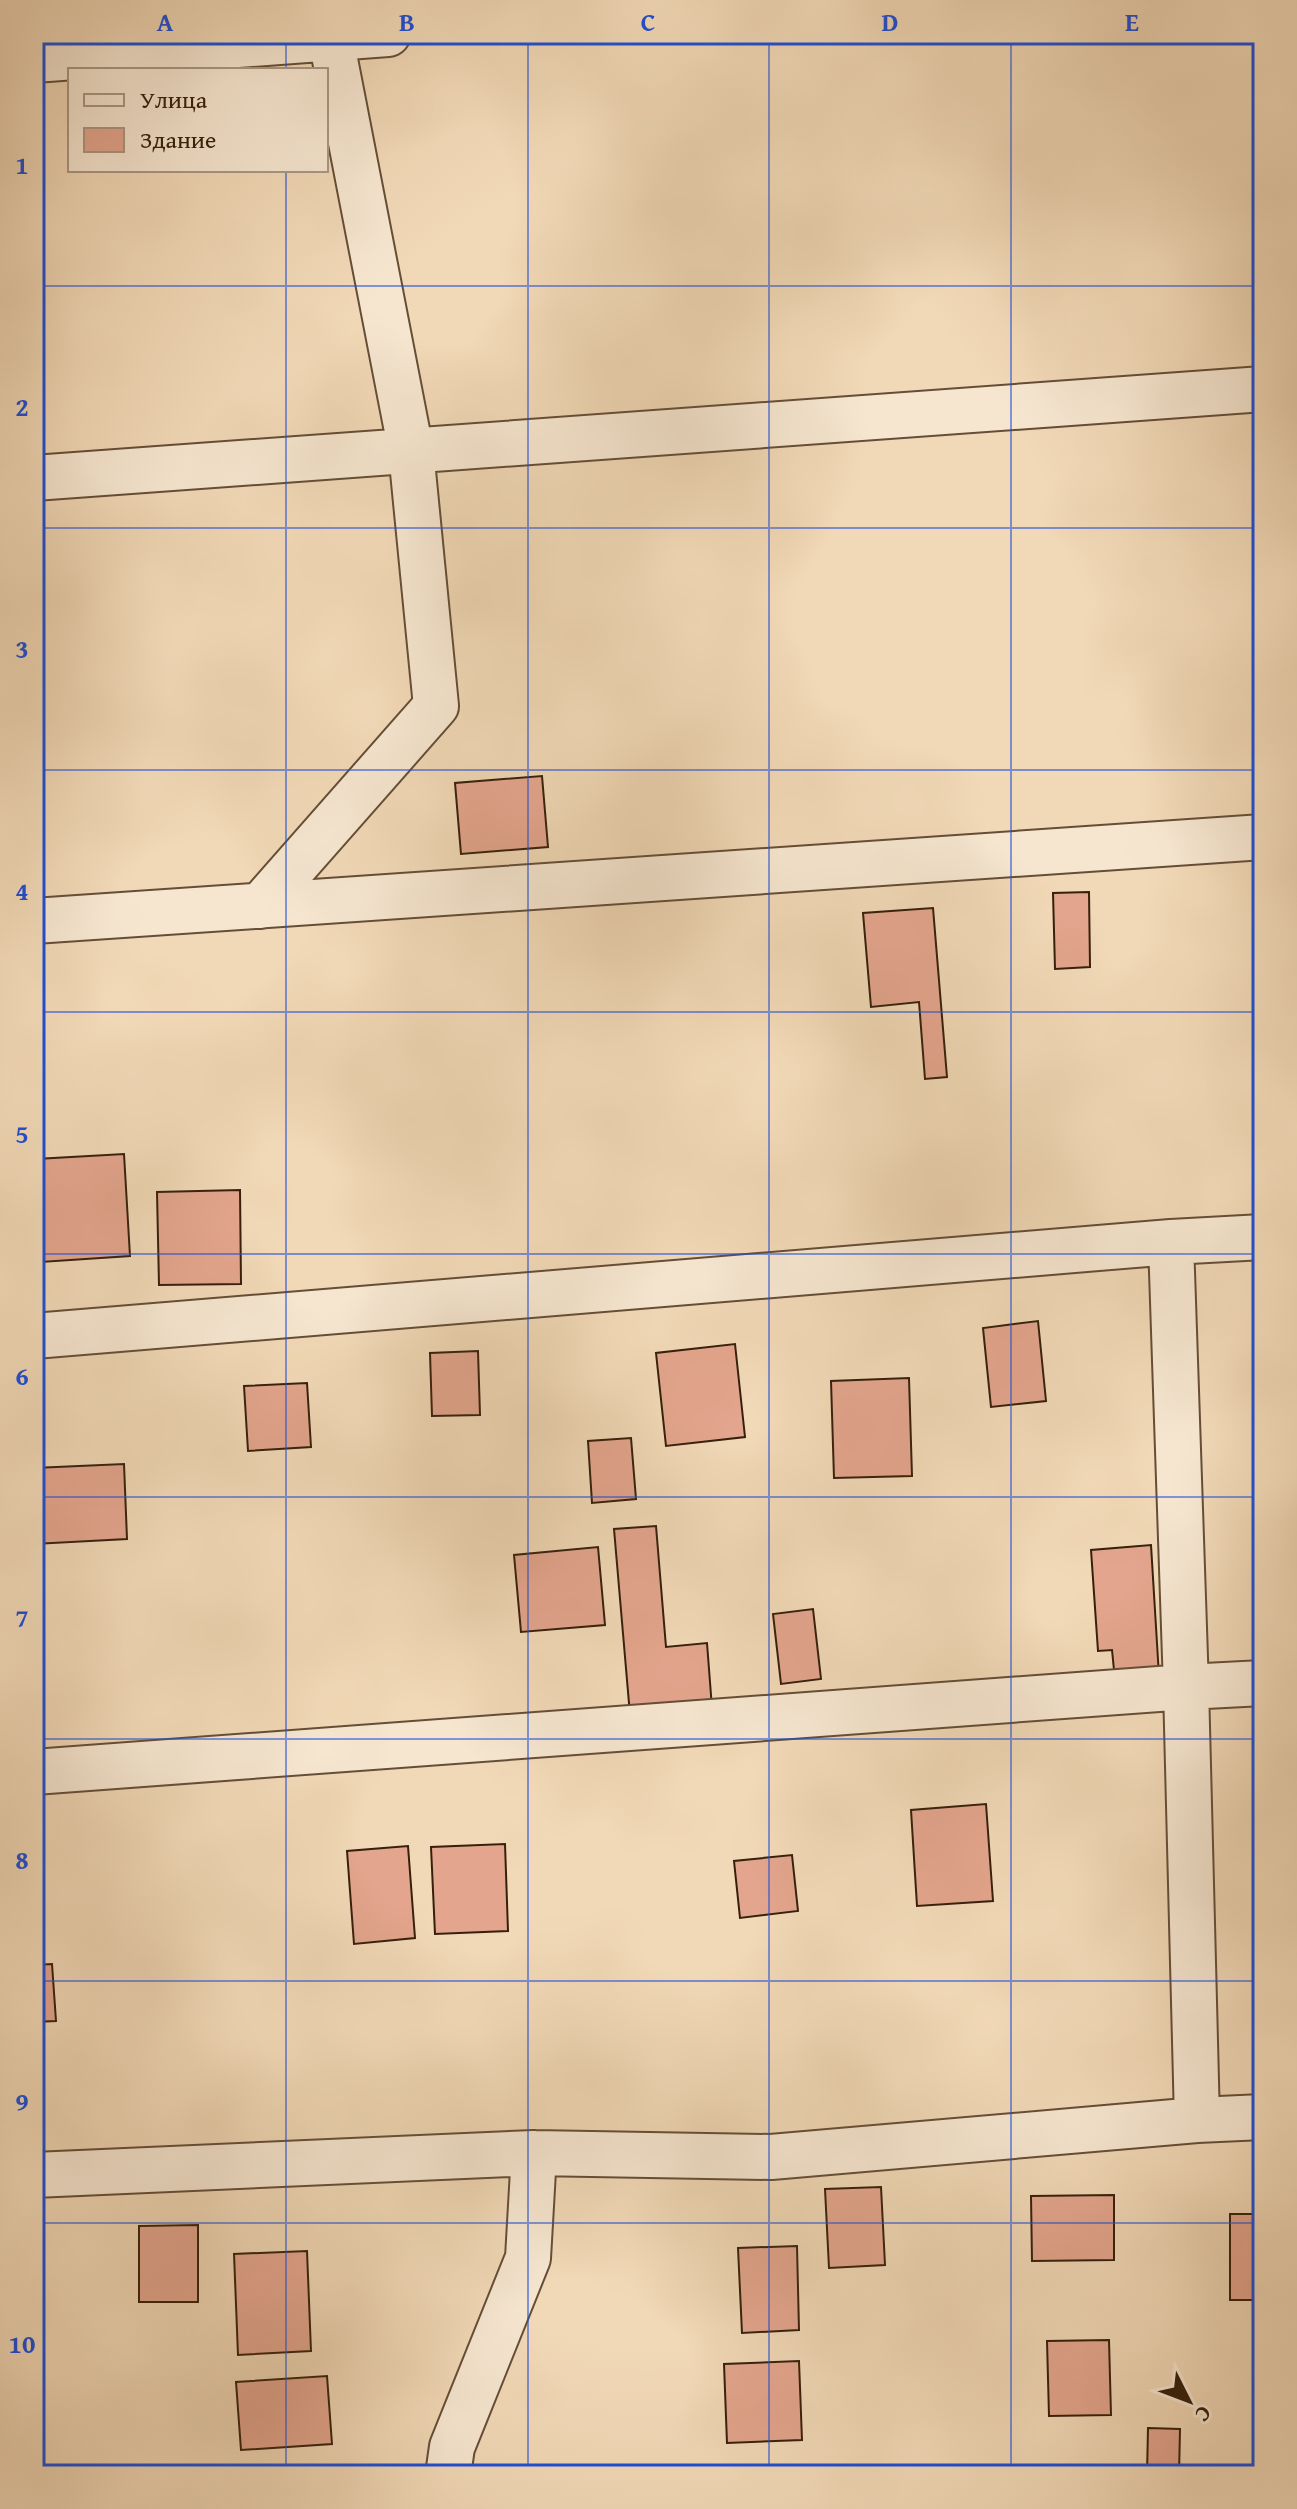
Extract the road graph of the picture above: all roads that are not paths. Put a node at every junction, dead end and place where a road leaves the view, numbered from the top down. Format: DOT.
graph roads {
  1 [pos="388,34"];
  2 [pos="330,36"];
  3 [pos="34,60"];
  4 [pos="1263,389"];
  5 [pos="411,451"];
  6 [pos="34,478"];
  7 [pos="1263,837"];
  8 [pos="260,906"];
  9 [pos="34,921"];
  10 [pos="1263,1237"];
  11 [pos="1171,1242"];
  12 [pos="34,1336"];
  13 [pos="1263,1683"];
  14 [pos="1186,1687"];
  15 [pos="34,1772"];
  16 [pos="1263,2117"];
  17 [pos="1197,2120"];
  18 [pos="534,2153"];
  19 [pos="34,2175"];
  20 [pos="448,2475"];
  1 -- 2 [label="street"];
  2 -- 3 [label="street"];
  2 -- 5 [label="street"];
  4 -- 5 [label="street"];
  5 -- 6 [label="street"];
  5 -- 8 [label="street"];
  7 -- 8 [label="street"];
  8 -- 9 [label="street"];
  10 -- 11 [label="street"];
  11 -- 12 [label="street"];
  11 -- 14 [label="street"];
  13 -- 14 [label="street"];
  14 -- 15 [label="street"];
  14 -- 17 [label="street"];
  16 -- 17 [label="street"];
  17 -- 18 [label="street"];
  18 -- 19 [label="street"];
  18 -- 20 [label="street"];
}
